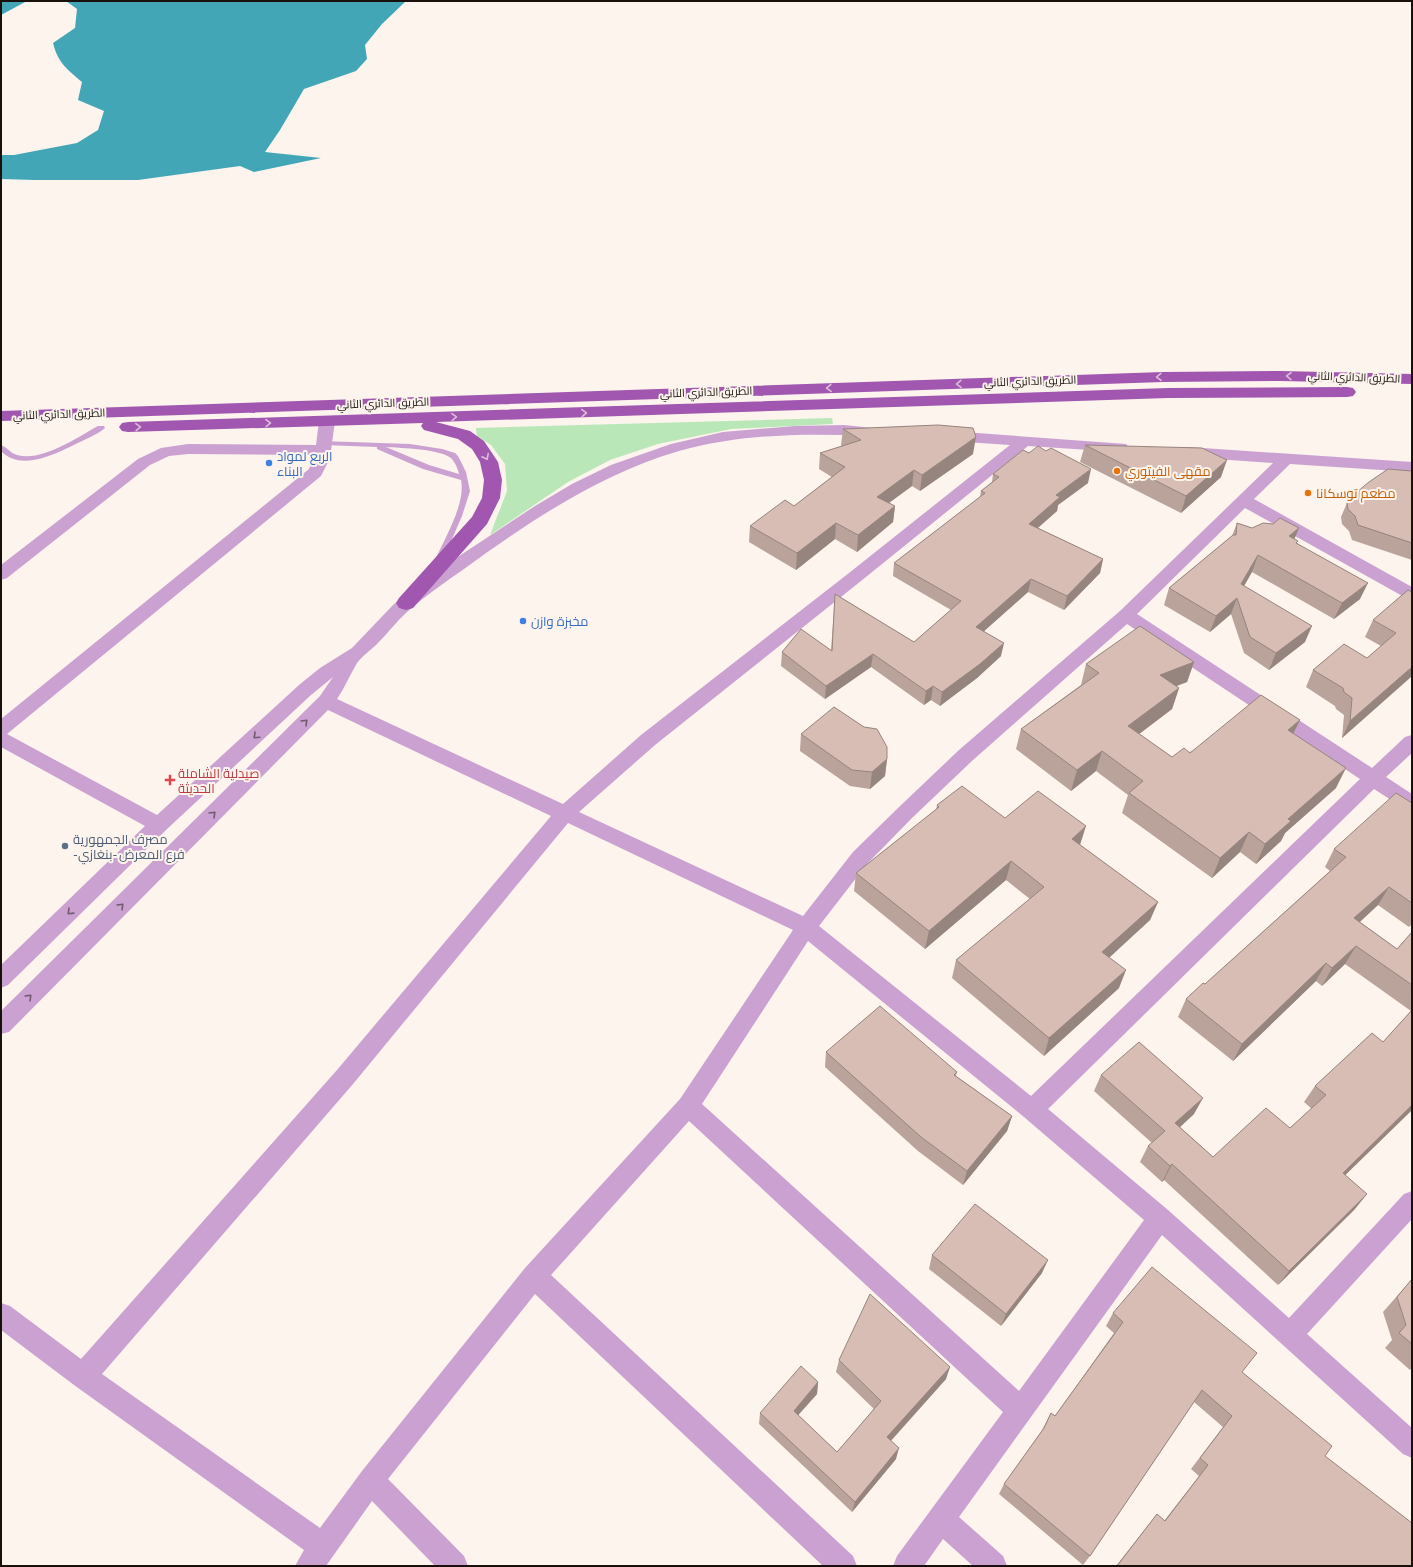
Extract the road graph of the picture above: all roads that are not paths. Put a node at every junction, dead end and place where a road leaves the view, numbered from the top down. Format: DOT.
graph roads {
  1 [pos="1412,379"];
  2 [pos="1412,394"];
  3 [pos="733,399"];
  4 [pos="1,416"];
  5 [pos="361,420"];
  6 [pos="327,422"];
  7 [pos="101,428"];
  8 [pos="1,431"];
  9 [pos="883,432"];
  10 [pos="938,435"];
  11 [pos="1024,441"];
  12 [pos="377,445"];
  13 [pos="1,447"];
  14 [pos="324,447"];
  15 [pos="1136,448"];
  16 [pos="1176,451"];
  17 [pos="1287,458"];
  18 [pos="1412,467"];
  19 [pos="464,478"];
  20 [pos="1244,500"];
  21 [pos="435,568"];
  22 [pos="1,574"];
  23 [pos="1412,594"];
  24 [pos="406,603"];
  25 [pos="1126,615"];
  26 [pos="351,658"];
  27 [pos="326,701"];
  28 [pos="1,729"];
  29 [pos="1,739"];
  30 [pos="1412,742"];
  31 [pos="1373,778"];
  32 [pos="1412,804"];
  33 [pos="564,814"];
  34 [pos="159,825"];
  35 [pos="806,927"];
  36 [pos="1,979"];
  37 [pos="1,1025"];
  38 [pos="688,1106"];
  39 [pos="1032,1110"];
  40 [pos="1412,1202"];
  41 [pos="1160,1218"];
  42 [pos="534,1276"];
  43 [pos="1,1315"];
  44 [pos="1290,1335"];
  45 [pos="83,1376"];
  46 [pos="1020,1410"];
  47 [pos="1412,1445"];
  48 [pos="371,1480"];
  49 [pos="942,1520"];
  50 [pos="316,1556"];
  51 [pos="454,1566"];
  52 [pos="843,1566"];
  53 [pos="907,1566"];
  54 [pos="993,1566"];
  1 -- 3 [label="main road, الطريق الدائري الثاني, one-way"];
  2 -- 3 [label="main road, الطريق الدائري الثاني"];
  3 -- 4 [label="main road, الطريق الدائري الثاني"];
  5 -- 3 [label="main road, الطريق الدائري الثاني, one-way"];
  5 -- 6 [label="main road, الطريق الدائري الثاني"];
  5 -- 21 [label="main road, one-way"];
  7 -- 6 [label="main road, الطريق الدائري الثاني, one-way"];
  6 -- 14 [label="street"];
  7 -- 8 [label="main road, الطريق الدائري الثاني"];
  7 -- 13 [label="lane"];
  9 -- 24 [label="street"];
  10 -- 11 [label="street"];
  11 -- 15 [label="street"];
  11 -- 33 [label="street"];
  12 -- 14 [label="lane"];
  12 -- 19 [label="lane"];
  12 -- 19 [label="lane"];
  14 -- 22 [label="street"];
  14 -- 28 [label="street"];
  16 -- 17 [label="street"];
  17 -- 18 [label="street"];
  17 -- 20 [label="street"];
  19 -- 21 [label="lane"];
  20 -- 23 [label="street"];
  20 -- 25 [label="street"];
  21 -- 24 [label="main road"];
  24 -- 26 [label="street"];
  25 -- 31 [label="street"];
  25 -- 35 [label="street"];
  26 -- 27 [label="street"];
  26 -- 34 [label="street, one-way"];
  27 -- 33 [label="street"];
  37 -- 27 [label="street, one-way"];
  29 -- 34 [label="street"];
  30 -- 31 [label="street"];
  31 -- 32 [label="street"];
  31 -- 39 [label="street"];
  33 -- 35 [label="street"];
  33 -- 45 [label="street"];
  34 -- 36 [label="street, one-way"];
  35 -- 38 [label="street"];
  35 -- 39 [label="street"];
  38 -- 42 [label="street"];
  38 -- 46 [label="street"];
  39 -- 41 [label="street"];
  40 -- 44 [label="street"];
  41 -- 44 [label="street"];
  41 -- 46 [label="street"];
  42 -- 48 [label="street"];
  42 -- 52 [label="street"];
  43 -- 45 [label="street"];
  44 -- 47 [label="street"];
  45 -- 50 [label="street"];
  46 -- 49 [label="street"];
  48 -- 50 [label="street"];
  48 -- 51 [label="street"];
  49 -- 53 [label="street"];
  49 -- 54 [label="street"];
}
